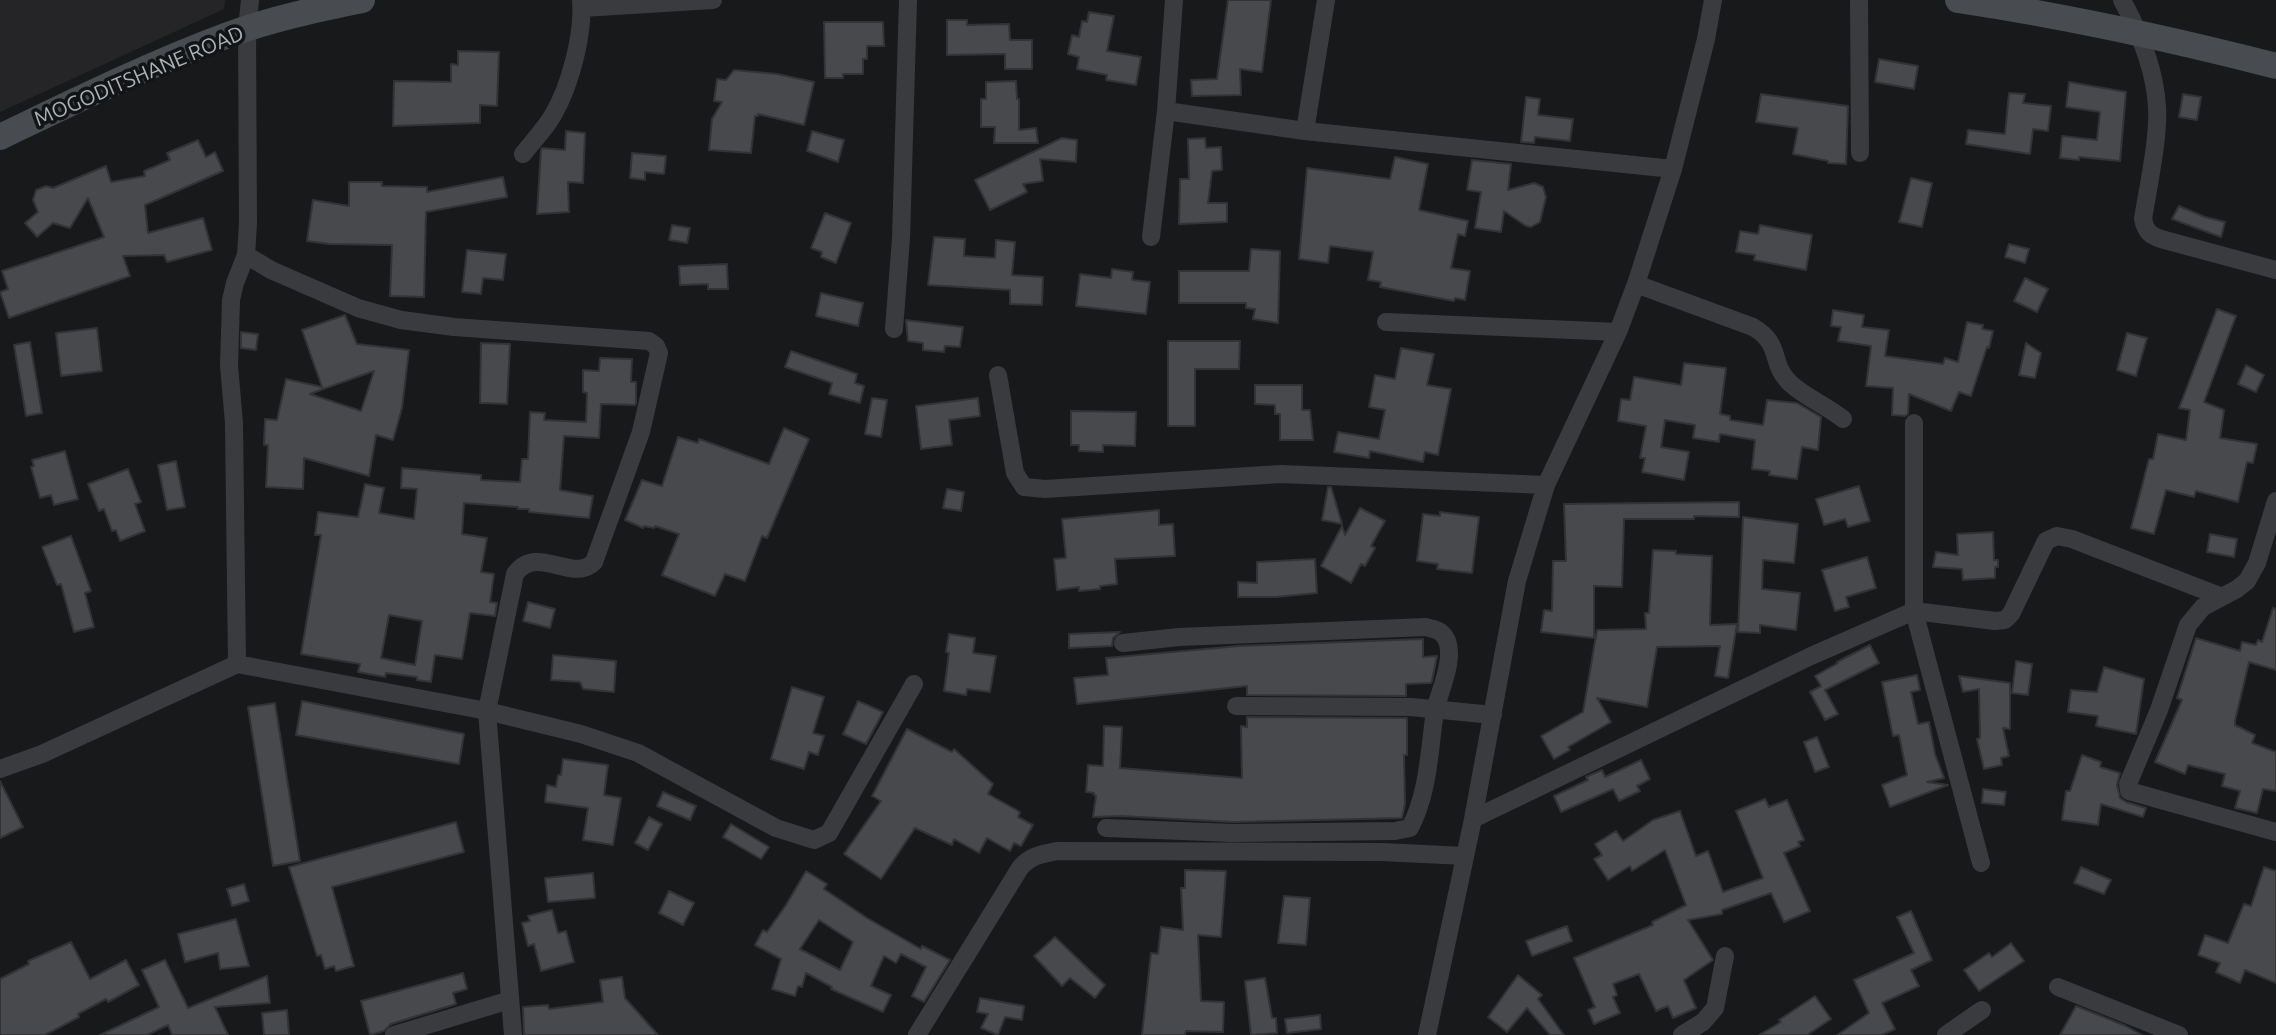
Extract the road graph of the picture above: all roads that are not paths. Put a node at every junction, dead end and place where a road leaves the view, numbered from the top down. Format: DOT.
graph roads {
  1 [pos="250,0"];
  2 [pos="362,0"];
  3 [pos="713,0"];
  4 [pos="908,0"];
  5 [pos="1174,0"];
  6 [pos="1326,0"];
  7 [pos="1713,0"];
  8 [pos="1859,0"];
  9 [pos="1958,0"];
  10 [pos="2122,0"];
  11 [pos="654,2"];
  12 [pos="581,4"];
  13 [pos="2024,5"];
  14 [pos="247,29"];
  15 [pos="2140,34"];
  16 [pos="2276,66"];
  17 [pos="1166,111"];
  18 [pos="1305,131"];
  19 [pos="0,137"];
  20 [pos="1860,153"];
  21 [pos="523,154"];
  22 [pos="1673,169"];
  23 [pos="1150,237"];
  24 [pos="246,255"];
  25 [pos="2276,270"];
  26 [pos="1636,284"];
  27 [pos="1386,322"];
  28 [pos="894,329"];
  29 [pos="1618,332"];
  30 [pos="998,375"];
  31 [pos="1843,419"];
  32 [pos="1914,423"];
  33 [pos="1546,485"];
  34 [pos="2276,501"];
  35 [pos="2222,597"];
  36 [pos="1914,611"];
  37 [pos="1123,643"];
  38 [pos="237,664"];
  39 [pos="914,684"];
  40 [pos="1236,706"];
  41 [pos="1436,709"];
  42 [pos="486,711"];
  43 [pos="1493,715"];
  44 [pos="0,769"];
  45 [pos="1473,819"];
  46 [pos="1106,828"];
  47 [pos="2276,832"];
  48 [pos="1465,856"];
  49 [pos="1981,863"];
  50 [pos="1725,956"];
  51 [pos="2059,987"];
  52 [pos="510,1000"];
  53 [pos="1982,1010"];
  54 [pos="394,1035"];
  55 [pos="513,1035"];
  56 [pos="917,1035"];
  57 [pos="1427,1035"];
  58 [pos="1682,1035"];
  59 [pos="1946,1035"];
  60 [pos="2179,1035"];
  1 -- 14 [label="street"];
  2 -- 14 [label="main road, MOGODITSHANE ROAD"];
  3 -- 11 [label="street"];
  4 -- 28 [label="street"];
  5 -- 17 [label="street"];
  6 -- 18 [label="street"];
  7 -- 22 [label="street"];
  8 -- 20 [label="street"];
  9 -- 13 [label="main road"];
  10 -- 15 [label="street"];
  11 -- 12 [label="street"];
  12 -- 21 [label="street"];
  13 -- 15 [label="main road"];
  14 -- 19 [label="main road, MOGODITSHANE ROAD"];
  14 -- 24 [label="street"];
  15 -- 16 [label="main road"];
  15 -- 25 [label="street"];
  17 -- 18 [label="street"];
  17 -- 23 [label="street"];
  18 -- 22 [label="street"];
  22 -- 26 [label="street"];
  24 -- 38 [label="street"];
  24 -- 42 [label="street"];
  26 -- 29 [label="street"];
  26 -- 31 [label="street"];
  27 -- 29 [label="street"];
  29 -- 33 [label="street"];
  30 -- 33 [label="street"];
  32 -- 36 [label="street"];
  33 -- 43 [label="street"];
  34 -- 35 [label="street"];
  35 -- 36 [label="street"];
  35 -- 47 [label="street"];
  36 -- 45 [label="street"];
  36 -- 49 [label="street"];
  37 -- 41 [label="street"];
  38 -- 42 [label="street"];
  38 -- 44 [label="street"];
  39 -- 42 [label="street"];
  40 -- 41 [label="street"];
  41 -- 43 [label="street"];
  41 -- 46 [label="street"];
  42 -- 52 [label="street"];
  43 -- 45 [label="street"];
  45 -- 48 [label="street"];
  48 -- 56 [label="street"];
  48 -- 57 [label="street"];
  50 -- 58 [label="street"];
  51 -- 60 [label="street"];
  52 -- 54 [label="street"];
  52 -- 55 [label="street"];
  53 -- 59 [label="street"];
}
